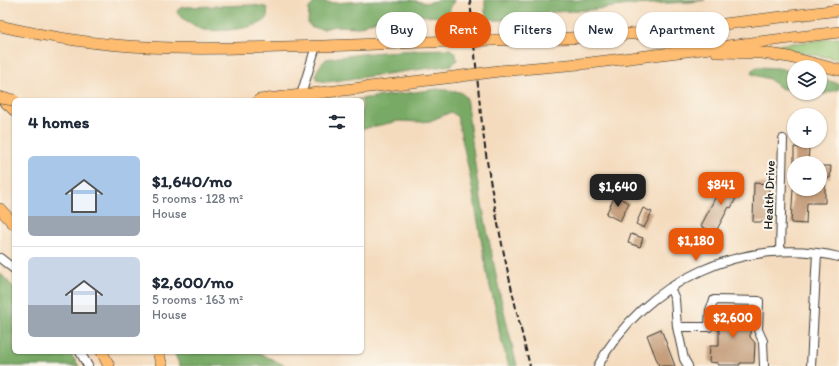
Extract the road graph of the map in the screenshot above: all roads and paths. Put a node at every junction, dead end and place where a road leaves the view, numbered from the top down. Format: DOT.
graph roads {
  1 [pos="839,4"];
  2 [pos="839,10"];
  3 [pos="789,16"];
  4 [pos="0,26"];
  5 [pos="839,32"];
  6 [pos="316,46"];
  7 [pos="685,51"];
  8 [pos="839,70"];
  9 [pos="301,95"];
  10 [pos="0,97"];
  11 [pos="276,98"];
  12 [pos="12,100"];
  13 [pos="12,108"];
  14 [pos="783,139"];
  15 [pos="0,209"];
  16 [pos="12,222"];
  17 [pos="780,251"];
  18 [pos="816,253"];
  19 [pos="839,257"];
  20 [pos="0,258"];
  21 [pos="12,267"];
  22 [pos="670,288"];
  23 [pos="677,327"];
  24 [pos="81,354"];
  25 [pos="103,354"];
  26 [pos="159,354"];
  27 [pos="88,366"];
  28 [pos="109,366"];
  29 [pos="162,366"];
  30 [pos="598,366"];
  31 [pos="688,366"];
  32 [pos="764,366"];
  33 [pos="811,366"];
  1 -- 3 [label="highway"];
  2 -- 3 [label="highway"];
  3 -- 6 [label="highway, bridge"];
  4 -- 6 [label="highway"];
  5 -- 7 [label="highway"];
  6 -- 9 [label="street"];
  7 -- 8 [label="highway"];
  7 -- 9 [label="highway, bridge"];
  9 -- 11 [label="highway"];
  10 -- 12 [label="highway, bridge"];
  10 -- 13 [label="highway"];
  14 -- 17 [label="street, Health Drive"];
  15 -- 16 [label="highway"];
  17 -- 18 [label="street"];
  17 -- 22 [label="street"];
  18 -- 19 [label="street"];
  18 -- 33 [label="street"];
  20 -- 21 [label="street"];
  22 -- 23 [label="street"];
  22 -- 30 [label="street"];
  23 -- 31 [label="street"];
  23 -- 32 [label="street"];
  24 -- 27 [label="street"];
  25 -- 28 [label="highway"];
  26 -- 29 [label="highway"];
}
